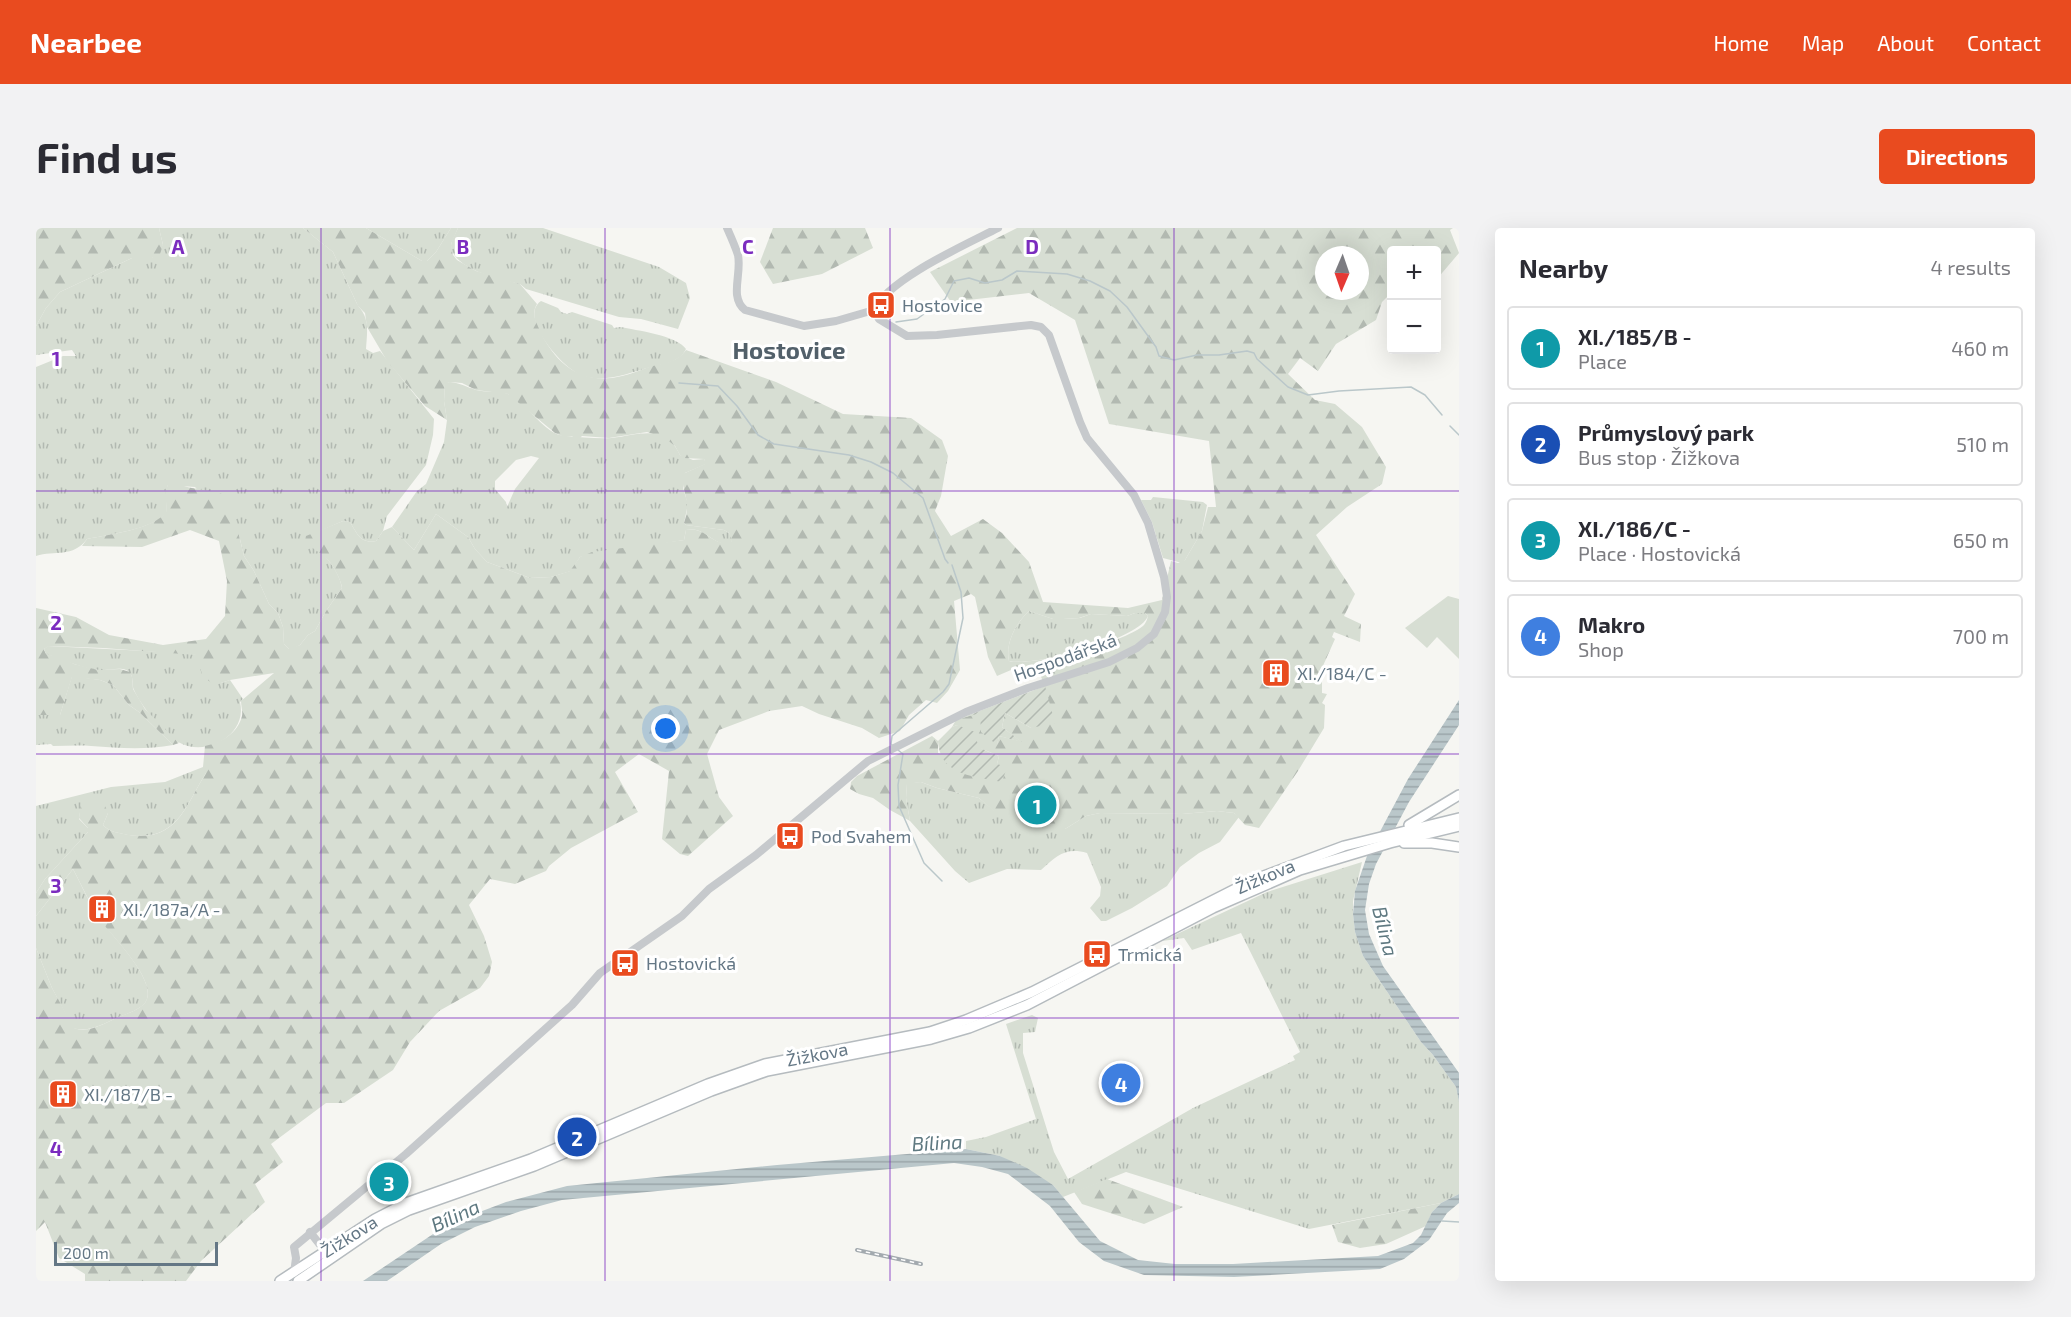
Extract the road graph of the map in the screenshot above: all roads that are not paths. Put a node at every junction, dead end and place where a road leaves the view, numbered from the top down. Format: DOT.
graph roads {
  1 [pos="727,228"];
  2 [pos="998,228"];
  3 [pos="874,310"];
  4 [pos="1459,795"];
  5 [pos="1459,818"];
  6 [pos="1459,826"];
  7 [pos="1396,832"];
  8 [pos="1390,843"];
  9 [pos="1459,847"];
  10 [pos="310,1232"];
  11 [pos="325,1251"];
  12 [pos="332,1260"];
  13 [pos="296,1277"];
  14 [pos="280,1281"];
  1 -- 3 [label="street"];
  2 -- 3 [label="street"];
  3 -- 10 [label="street, Hospodářská"];
  4 -- 7 [label="main road"];
  5 -- 7 [label="main road"];
  6 -- 8 [label="main road"];
  7 -- 11 [label="main road, Žižkova"];
  8 -- 9 [label="main road"];
  8 -- 12 [label="main road, Žižkova"];
  10 -- 11 [label="street"];
  10 -- 13 [label="street"];
  11 -- 12 [label="street"];
  11 -- 13 [label="main road, Žižkova"];
  12 -- 13 [label="main road, Žižkova"];
  13 -- 14 [label="main road, Žižkova"];
}
